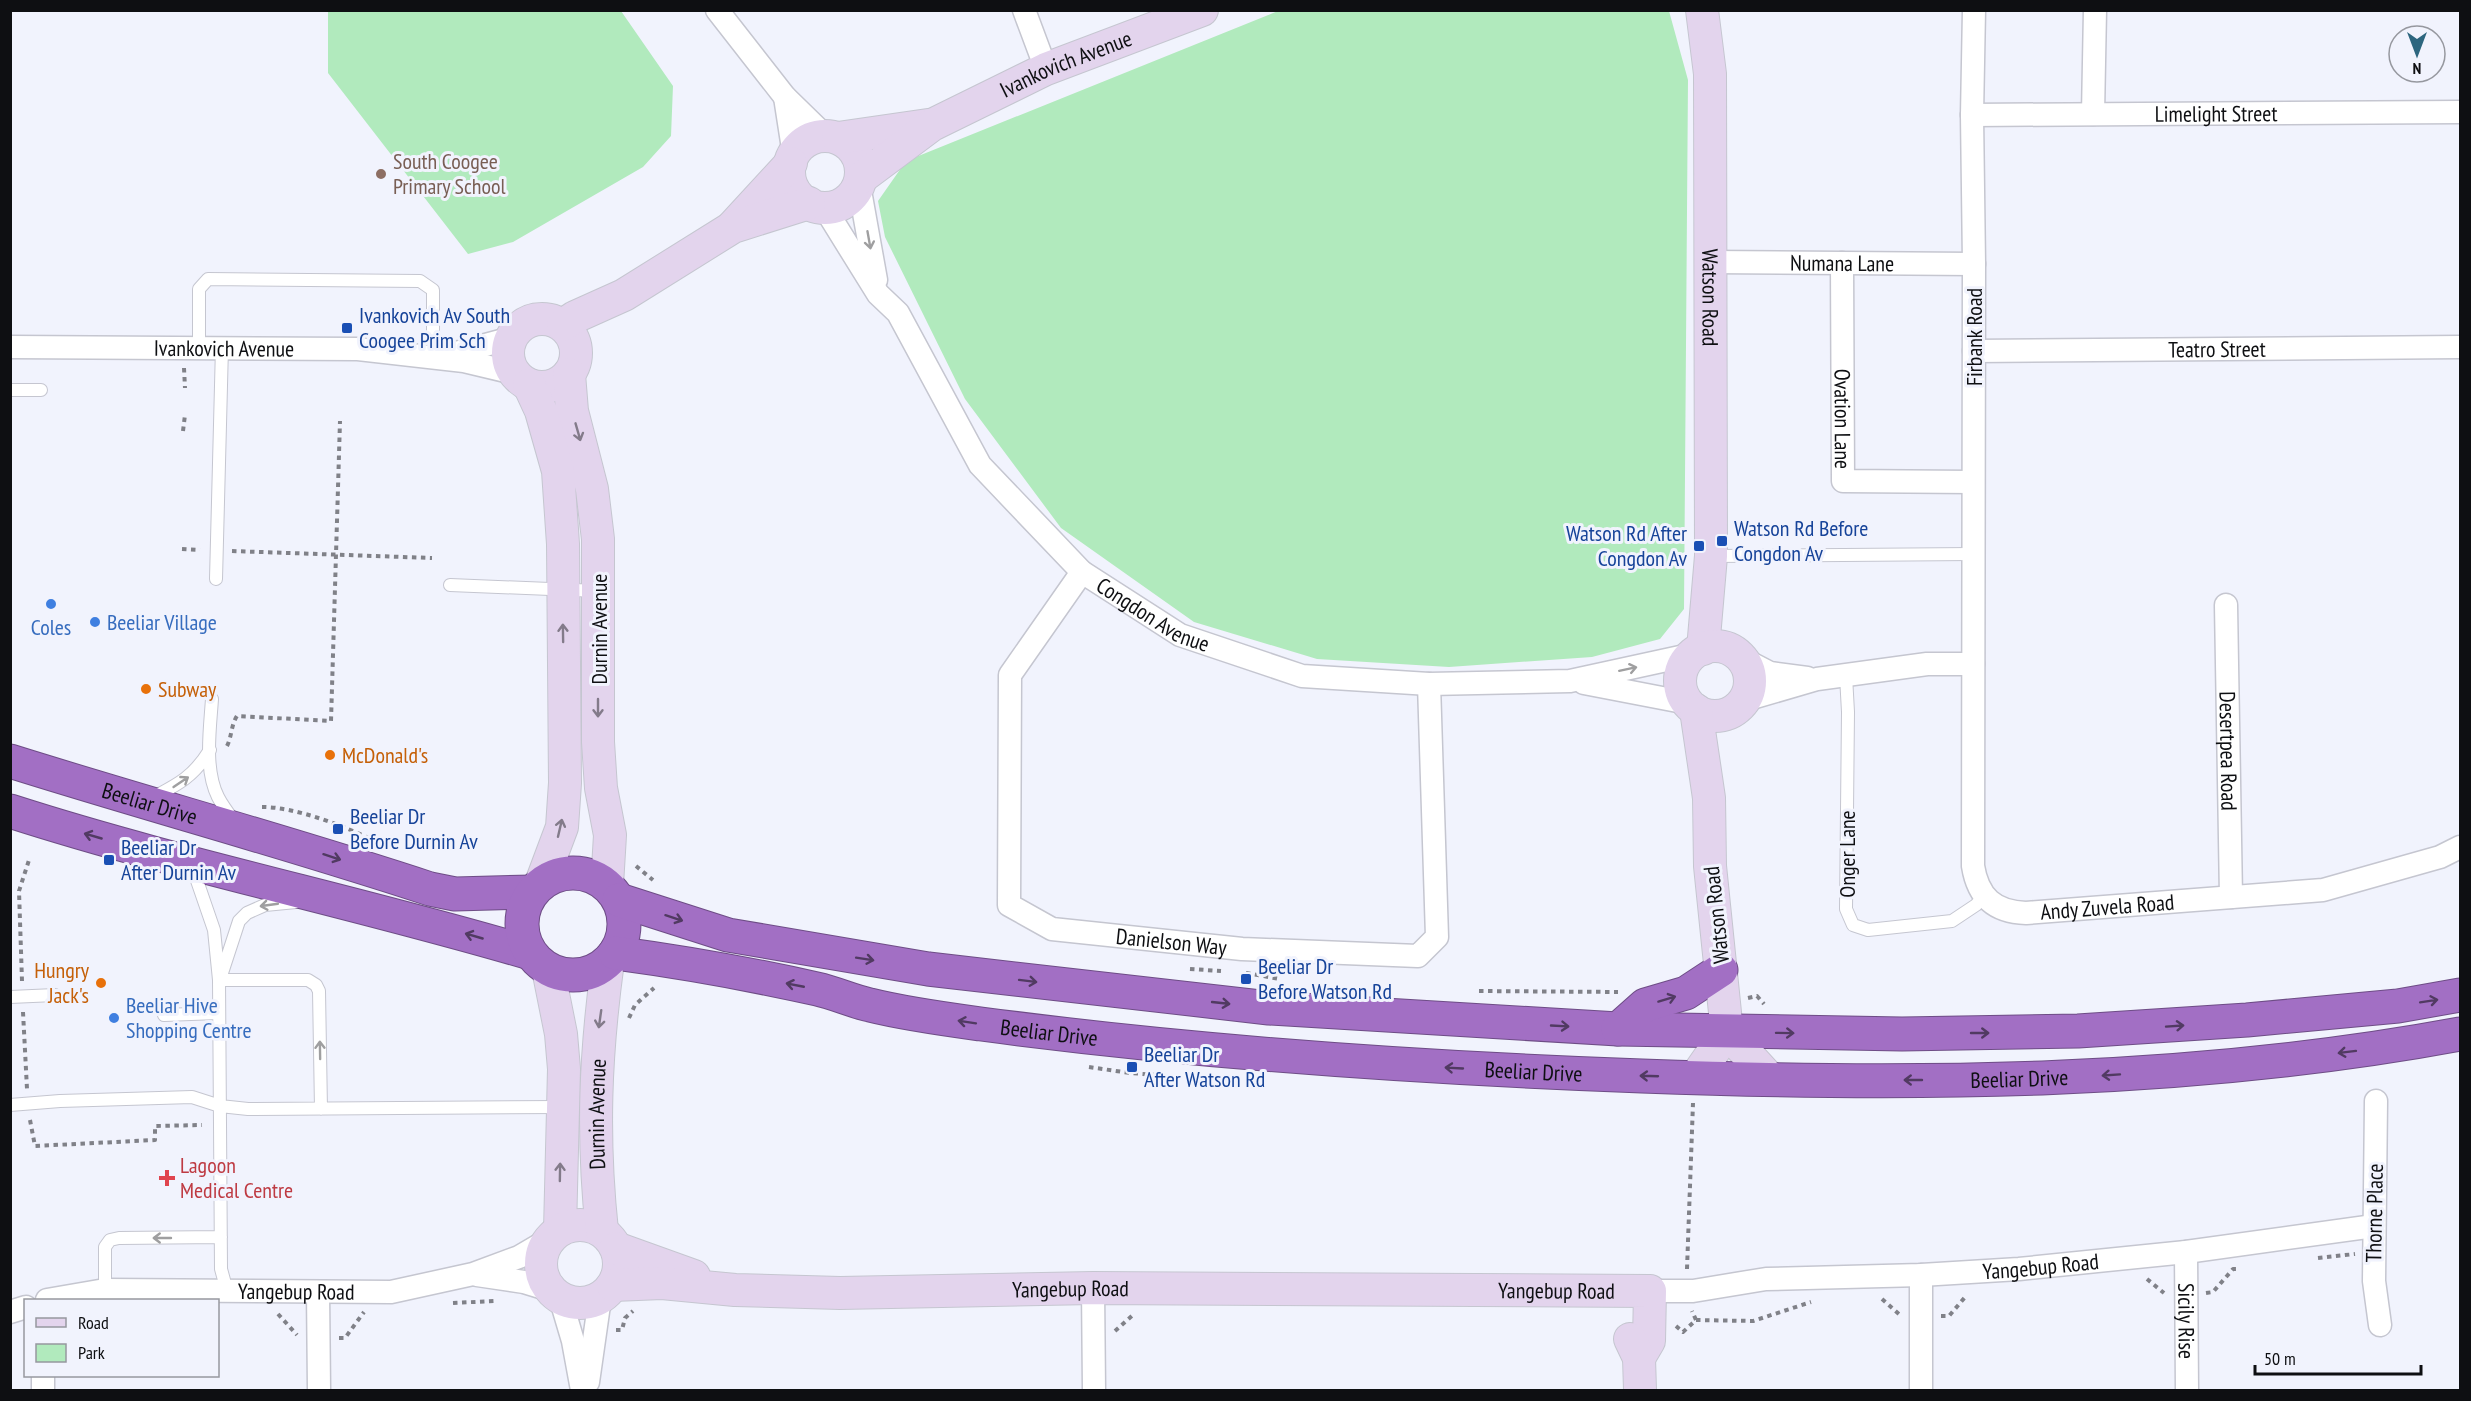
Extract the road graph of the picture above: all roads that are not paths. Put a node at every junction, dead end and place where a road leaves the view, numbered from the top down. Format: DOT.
graph roads {
  1 [pos="717,10"];
  2 [pos="1023,10"];
  3 [pos="1202,10"];
  4 [pos="1702,10"];
  5 [pos="1974,10"];
  6 [pos="2095,10"];
  7 [pos="1046,69"];
  8 [pos="785,97"];
  9 [pos="2460,112"];
  10 [pos="2093,114"];
  11 [pos="1972,115"];
  12 [pos="932,125"];
  13 [pos="831,137"];
  14 [pos="793,159"];
  15 [pos="860,181"];
  16 [pos="817,205"];
  17 [pos="733,227"];
  18 [pos="1710,262"];
  19 [pos="1842,263"];
  20 [pos="1974,264"];
  21 [pos="878,294"];
  22 [pos="624,295"];
  23 [pos="563,325"];
  24 [pos="511,338"];
  25 [pos="10,347"];
  26 [pos="222,347"];
  27 [pos="2460,348"];
  28 [pos="1974,351"];
  29 [pos="192,355"];
  30 [pos="438,357"];
  31 [pos="573,364"];
  32 [pos="521,379"];
  33 [pos="10,390"];
  34 [pos="41,390"];
  35 [pos="1973,482"];
  36 [pos="1973,554"];
  37 [pos="1710,570"];
  38 [pos="1082,572"];
  39 [pos="216,579"];
  40 [pos="450,585"];
  41 [pos="562,589"];
  42 [pos="599,591"];
  43 [pos="2226,605"];
  44 [pos="1698,651"];
  45 [pos="1739,655"];
  46 [pos="1973,664"];
  47 [pos="1846,676"];
  48 [pos="1817,679"];
  49 [pos="1570,681"];
  50 [pos="1430,684"];
  51 [pos="212,699"];
  52 [pos="1692,706"];
  53 [pos="1736,707"];
  54 [pos="210,750"];
  55 [pos="10,761"];
  56 [pos="1709,798"];
  57 [pos="143,802"];
  58 [pos="10,811"];
  59 [pos="249,817"];
  60 [pos="2460,847"];
  61 [pos="190,863"];
  62 [pos="537,887"];
  63 [pos="613,893"];
  64 [pos="1984,896"];
  65 [pos="327,897"];
  66 [pos="2231,897"];
  67 [pos="611,957"];
  68 [pos="539,961"];
  69 [pos="1721,970"];
  70 [pos="219,980"];
  71 [pos="55,995"];
  72 [pos="2460,995"];
  73 [pos="10,997"];
  74 [pos="218,1013"];
  75 [pos="164,1015"];
  76 [pos="1618,1029"];
  77 [pos="1727,1032"];
  78 [pos="2460,1034"];
  79 [pos="1770,1079"];
  80 [pos="1690,1089"];
  81 [pos="2376,1101"];
  82 [pos="10,1105"];
  83 [pos="220,1106"];
  84 [pos="561,1107"];
  85 [pos="321,1109"];
  86 [pos="2374,1226"];
  87 [pos="554,1235"];
  88 [pos="221,1237"];
  89 [pos="609,1240"];
  90 [pos="2186,1252"];
  91 [pos="473,1274"];
  92 [pos="1921,1275"];
  93 [pos="1093,1288"];
  94 [pos="105,1290"];
  95 [pos="735,1290"];
  96 [pos="227,1291"];
  97 [pos="606,1291"];
  98 [pos="1639,1291"];
  99 [pos="318,1292"];
  100 [pos="555,1294"];
  101 [pos="53,1299"];
  102 [pos="2380,1325"];
  103 [pos="1639,1358"];
  104 [pos="319,1390"];
  105 [pos="582,1390"];
  106 [pos="587,1390"];
  107 [pos="1094,1390"];
  108 [pos="1640,1390"];
  109 [pos="1921,1390"];
  110 [pos="2187,1390"];
  1 -- 8 [label="street"];
  2 -- 7 [label="street"];
  3 -- 7 [label="street, Ivankovich Avenue"];
  4 -- 18 [label="street, Watson Road"];
  5 -- 11 [label="street, Firbank Road"];
  6 -- 10 [label="street"];
  7 -- 12 [label="street, Ivankovich Avenue"];
  8 -- 13 [label="street"];
  8 -- 14 [label="street"];
  9 -- 10 [label="street, Limelight Street"];
  10 -- 11 [label="street, Limelight Street"];
  11 -- 20 [label="street, Firbank Road"];
  12 -- 13 [label="street, Ivankovich Avenue"];
  12 -- 15 [label="street, Ivankovich Avenue"];
  13 -- 14 [label="street"];
  13 -- 15 [label="street"];
  14 -- 16 [label="street"];
  14 -- 17 [label="street"];
  15 -- 16 [label="street"];
  15 -- 21 [label="street, one-way"];
  16 -- 17 [label="street"];
  16 -- 21 [label="street, Congdon Avenue"];
  17 -- 22 [label="street"];
  18 -- 19 [label="street, Numana Lane"];
  18 -- 37 [label="street, Watson Road"];
  19 -- 20 [label="street, Numana Lane"];
  19 -- 35 [label="street, Ovation Lane"];
  20 -- 28 [label="street, Firbank Road"];
  21 -- 38 [label="street, Congdon Avenue"];
  22 -- 23 [label="street"];
  22 -- 31 [label="street"];
  23 -- 24 [label="street"];
  23 -- 31 [label="street"];
  24 -- 30 [label="street, Ivankovich Avenue"];
  24 -- 32 [label="street"];
  25 -- 29 [label="street, Ivankovich Avenue"];
  26 -- 29 [label="street, Ivankovich Avenue"];
  26 -- 30 [label="street, Ivankovich Avenue"];
  26 -- 39 [label="lane"];
  27 -- 28 [label="street, Teatro Street"];
  28 -- 35 [label="street, Firbank Road"];
  29 -- 30 [label="lane"];
  30 -- 32 [label="street, Ivankovich Avenue"];
  31 -- 32 [label="street"];
  31 -- 42 [label="street, Durnin Avenue, one-way"];
  32 -- 41 [label="street, Durnin Avenue"];
  33 -- 34 [label="lane"];
  35 -- 36 [label="street, Firbank Road"];
  36 -- 37 [label="lane"];
  36 -- 46 [label="street, Firbank Road"];
  37 -- 44 [label="street, Watson Road"];
  37 -- 45 [label="street, Watson Road"];
  38 -- 50 [label="street, Congdon Avenue"];
  38 -- 50 [label="street, Danielson Way"];
  40 -- 41 [label="lane"];
  41 -- 42 [label="lane"];
  62 -- 41 [label="street, Durnin Avenue, one-way"];
  42 -- 63 [label="street, Durnin Avenue, one-way"];
  43 -- 66 [label="street, Desertpea Road"];
  44 -- 45 [label="street"];
  49 -- 44 [label="street, Congdon Avenue, one-way"];
  44 -- 52 [label="street"];
  45 -- 48 [label="street"];
  45 -- 53 [label="street"];
  46 -- 47 [label="street"];
  46 -- 64 [label="street"];
  47 -- 48 [label="street"];
  47 -- 64 [label="lane, Onger Lane"];
  48 -- 53 [label="street"];
  49 -- 50 [label="street, Congdon Avenue"];
  49 -- 52 [label="street, Congdon Avenue"];
  51 -- 54 [label="lane"];
  52 -- 53 [label="street"];
  52 -- 56 [label="street, Watson Road"];
  53 -- 56 [label="street, Watson Road"];
  57 -- 54 [label="lane, one-way"];
  54 -- 59 [label="lane"];
  55 -- 57 [label="highway, Beeliar Drive"];
  56 -- 69 [label="street, Watson Road"];
  57 -- 59 [label="highway, Beeliar Drive"];
  61 -- 58 [label="highway, Beeliar Drive, one-way"];
  59 -- 62 [label="highway, Beeliar Drive, one-way"];
  60 -- 66 [label="street, Andy Zuvela Road"];
  61 -- 65 [label="highway, Beeliar Drive"];
  61 -- 70 [label="lane"];
  62 -- 63 [label="highway"];
  62 -- 68 [label="highway"];
  63 -- 67 [label="highway"];
  63 -- 76 [label="highway, Beeliar Drive, one-way"];
  64 -- 66 [label="street, Andy Zuvela Road"];
  68 -- 65 [label="highway, Beeliar Drive, one-way"];
  65 -- 70 [label="lane, one-way"];
  67 -- 68 [label="highway"];
  80 -- 67 [label="highway, Beeliar Drive, one-way"];
  67 -- 89 [label="street, Durnin Avenue, one-way"];
  68 -- 84 [label="street, Durnin Avenue"];
  76 -- 69 [label="highway, one-way"];
  69 -- 77 [label="street, Watson Road"];
  70 -- 74 [label="lane"];
  85 -- 70 [label="lane, one-way"];
  71 -- 73 [label="lane"];
  77 -- 72 [label="highway, Beeliar Drive, one-way"];
  74 -- 75 [label="lane"];
  74 -- 83 [label="lane"];
  76 -- 77 [label="highway, Beeliar Drive"];
  77 -- 79 [label="street"];
  77 -- 80 [label="street"];
  78 -- 79 [label="highway, Beeliar Drive, one-way"];
  79 -- 80 [label="highway, Beeliar Drive"];
  81 -- 86 [label="street, Thorne Place"];
  82 -- 83 [label="lane"];
  83 -- 85 [label="lane"];
  83 -- 88 [label="lane"];
  84 -- 85 [label="lane"];
  87 -- 84 [label="street, Durnin Avenue, one-way"];
  86 -- 90 [label="street, Yangebup Road"];
  86 -- 102 [label="street, Thorne Place"];
  87 -- 89 [label="street"];
  87 -- 91 [label="street, Yangebup Road"];
  87 -- 100 [label="street"];
  88 -- 94 [label="lane, one-way"];
  88 -- 96 [label="lane"];
  89 -- 95 [label="street, Yangebup Road"];
  89 -- 97 [label="street"];
  90 -- 92 [label="street, Yangebup Road"];
  90 -- 110 [label="street, Sicily Rise"];
  91 -- 99 [label="street, Yangebup Road"];
  91 -- 100 [label="street, Yangebup Road"];
  92 -- 98 [label="street, Yangebup Road"];
  92 -- 109 [label="street"];
  93 -- 95 [label="street, Yangebup Road"];
  93 -- 98 [label="street, Yangebup Road"];
  93 -- 107 [label="street"];
  94 -- 96 [label="street, Yangebup Road"];
  94 -- 101 [label="street, Yangebup Road"];
  95 -- 97 [label="street, Yangebup Road"];
  96 -- 99 [label="street, Yangebup Road"];
  97 -- 100 [label="street"];
  97 -- 106 [label="street"];
  98 -- 103 [label="street"];
  98 -- 103 [label="street"];
  99 -- 104 [label="street"];
  100 -- 105 [label="street"];
  103 -- 108 [label="street"];
}
